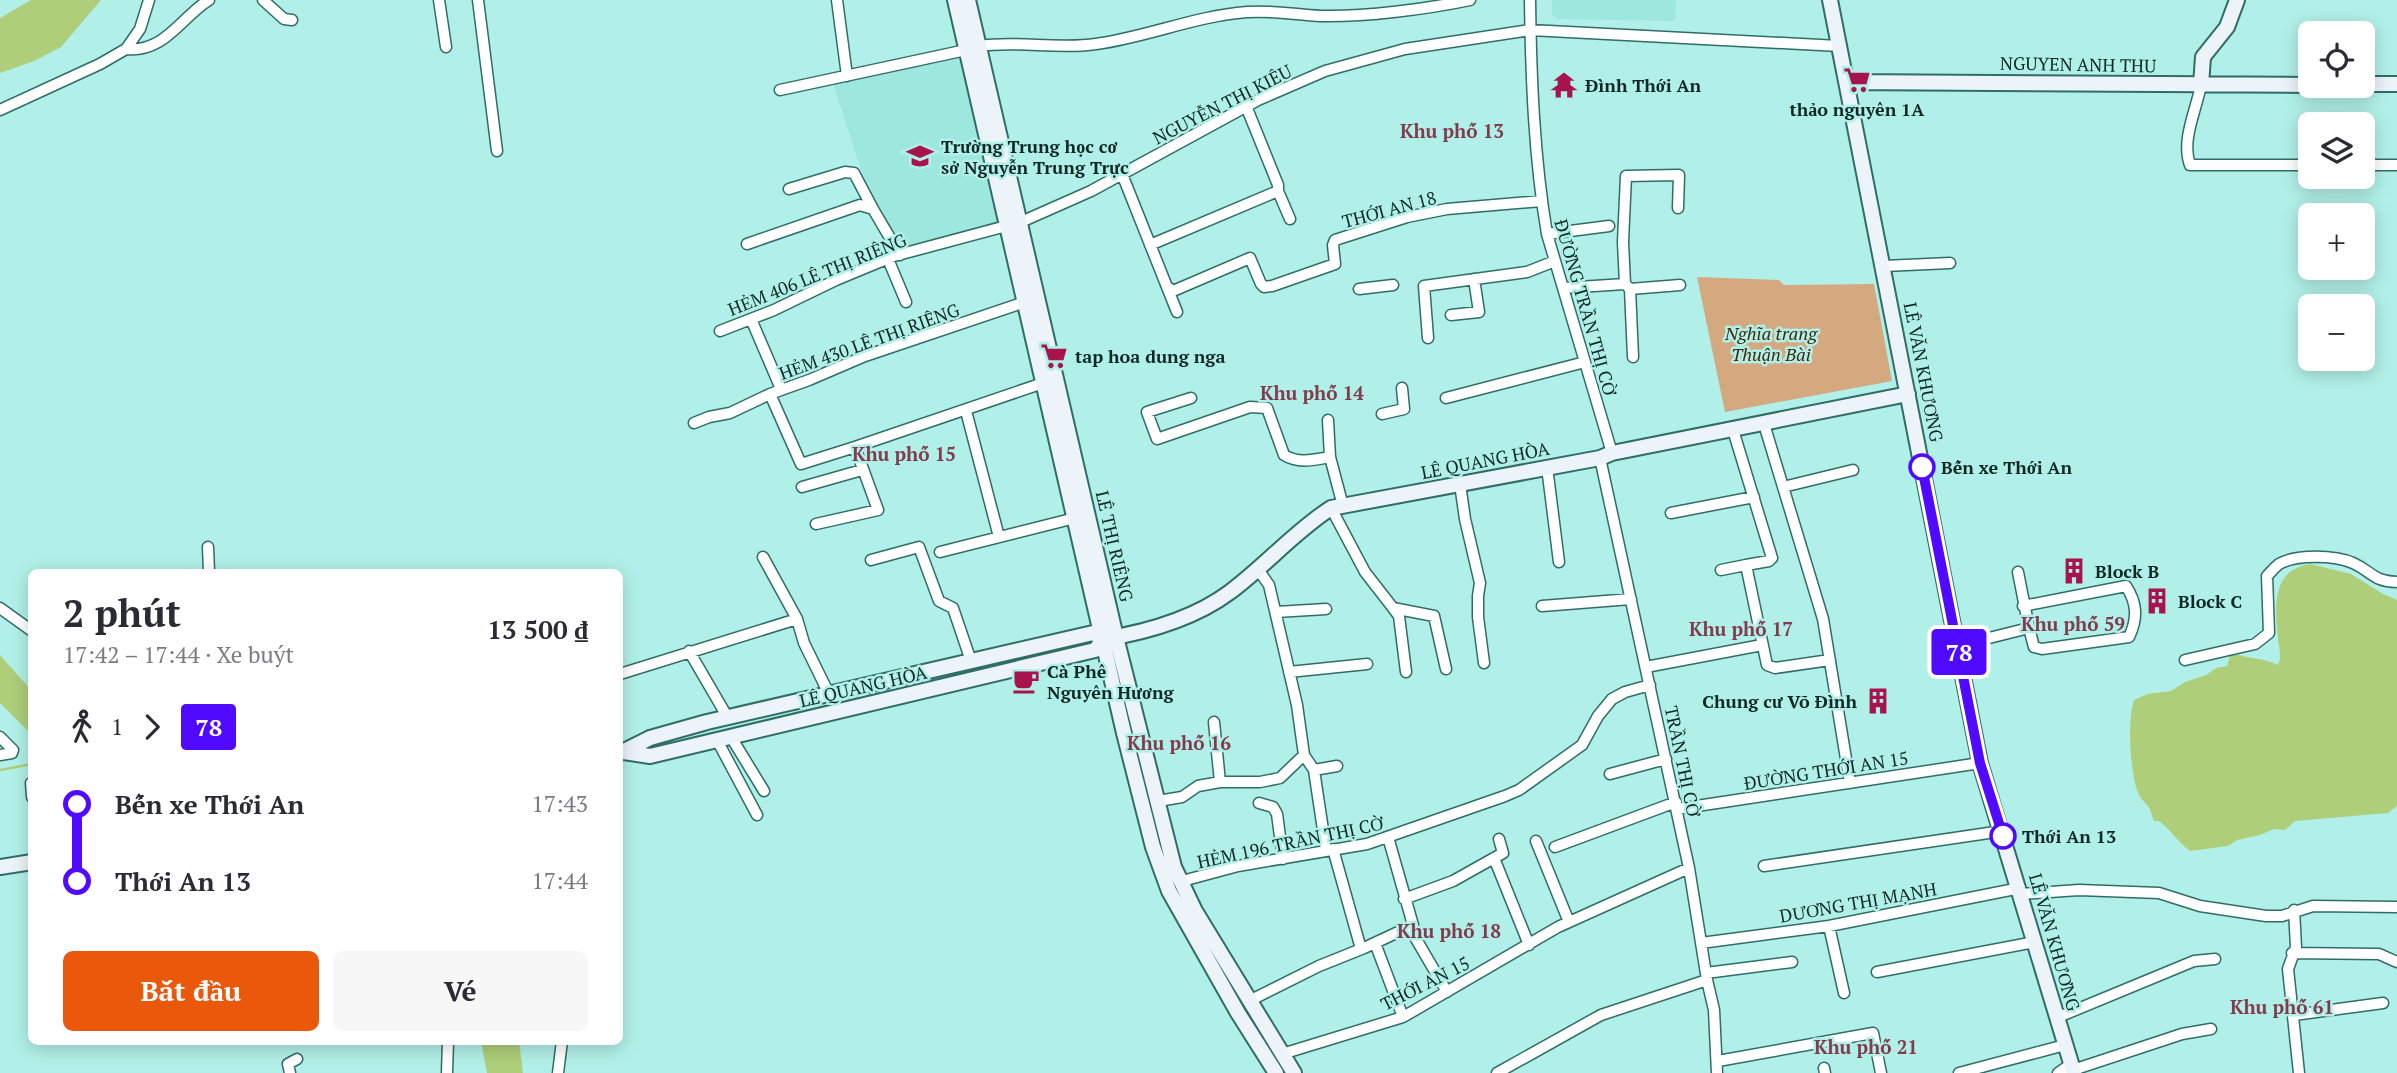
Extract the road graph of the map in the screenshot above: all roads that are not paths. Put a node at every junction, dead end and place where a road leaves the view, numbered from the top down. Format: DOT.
graph roads {
  1 [pos="149,0"];
  2 [pos="209,0"];
  3 [pos="263,0"];
  4 [pos="439,0"];
  5 [pos="478,0"];
  6 [pos="837,0"];
  7 [pos="955,0"];
  8 [pos="968,0"];
  9 [pos="1469,0"];
  10 [pos="1530,0"];
  11 [pos="1830,0"];
  12 [pos="2237,0"];
  13 [pos="292,20"];
  14 [pos="1530,30"];
  15 [pos="1839,46"];
  16 [pos="446,47"];
  17 [pos="973,48"];
  18 [pos="127,49"];
  19 [pos="846,76"];
  20 [pos="1846,82"];
  21 [pos="2375,84"];
  22 [pos="2397,84"];
  23 [pos="2201,85"];
  24 [pos="2298,85"];
  25 [pos="779,90"];
  26 [pos="1246,106"];
  27 [pos="0,110"];
  28 [pos="497,151"];
  29 [pos="2298,165"];
  30 [pos="2375,165"];
  31 [pos="2397,165"];
  32 [pos="1122,174"];
  33 [pos="789,189"];
  34 [pos="1278,191"];
  35 [pos="1542,201"];
  36 [pos="1678,208"];
  37 [pos="873,209"];
  38 [pos="1290,219"];
  39 [pos="1014,224"];
  40 [pos="1609,226"];
  41 [pos="1547,234"];
  42 [pos="747,244"];
  43 [pos="1150,245"];
  44 [pos="900,255"];
  45 [pos="888,259"];
  46 [pos="1555,261"];
  47 [pos="1950,263"];
  48 [pos="1884,265"];
  49 [pos="1475,279"];
  50 [pos="1393,285"];
  51 [pos="1680,285"];
  52 [pos="1627,286"];
  53 [pos="1563,288"];
  54 [pos="1169,289"];
  55 [pos="1359,289"];
  56 [pos="906,302"];
  57 [pos="1025,302"];
  58 [pos="1177,312"];
  59 [pos="1451,316"];
  60 [pos="751,319"];
  61 [pos="720,331"];
  62 [pos="1428,338"];
  63 [pos="1633,357"];
  64 [pos="1585,362"];
  65 [pos="1043,383"];
  66 [pos="1402,388"];
  67 [pos="780,389"];
  68 [pos="770,394"];
  69 [pos="1908,394"];
  70 [pos="1191,398"];
  71 [pos="1446,398"];
  72 [pos="966,411"];
  73 [pos="1382,414"];
  74 [pos="1328,420"];
  75 [pos="694,423"];
  76 [pos="1764,424"];
  77 [pos="1733,430"];
  78 [pos="855,447"];
  79 [pos="1606,455"];
  80 [pos="1330,457"];
  81 [pos="1547,467"];
  82 [pos="862,470"];
  83 [pos="1853,470"];
  84 [pos="1460,484"];
  85 [pos="1783,486"];
  86 [pos="802,487"];
  87 [pos="1754,497"];
  88 [pos="1337,507"];
  89 [pos="1671,513"];
  90 [pos="1075,518"];
  91 [pos="816,524"];
  92 [pos="999,537"];
  93 [pos="208,547"];
  94 [pos="940,552"];
  95 [pos="763,557"];
  96 [pos="871,560"];
  97 [pos="1559,562"];
  98 [pos="1746,565"];
  99 [pos="1257,568"];
  100 [pos="209,569"];
  101 [pos="1721,570"];
  102 [pos="2018,572"];
  103 [pos="2397,582"];
  104 [pos="1631,599"];
  105 [pos="1542,606"];
  106 [pos="2024,606"];
  107 [pos="0,608"];
  108 [pos="1393,608"];
  109 [pos="1326,609"];
  110 [pos="1276,612"];
  111 [pos="797,619"];
  112 [pos="28,628"];
  113 [pos="2029,628"];
  114 [pos="1110,638"];
  115 [pos="1762,645"];
  116 [pos="1957,646"];
  117 [pos="689,651"];
  118 [pos="1830,660"];
  119 [pos="2185,660"];
  120 [pos="971,661"];
  121 [pos="1484,663"];
  122 [pos="1367,664"];
  123 [pos="1646,667"];
  124 [pos="1446,668"];
  125 [pos="1289,672"];
  126 [pos="1406,672"];
  127 [pos="623,673"];
  128 [pos="1650,685"];
  129 [pos="829,694"];
  130 [pos="728,718"];
  131 [pos="1214,722"];
  132 [pos="0,737"];
  133 [pos="732,737"];
  134 [pos="717,740"];
  135 [pos="623,752"];
  136 [pos="623,753"];
  137 [pos="0,755"];
  138 [pos="1304,755"];
  139 [pos="1666,760"];
  140 [pos="1980,763"];
  141 [pos="1337,766"];
  142 [pos="1314,770"];
  143 [pos="1610,774"];
  144 [pos="1220,782"];
  145 [pos="1850,783"];
  146 [pos="764,791"];
  147 [pos="1158,801"];
  148 [pos="1259,803"];
  149 [pos="1676,806"];
  150 [pos="757,815"];
  151 [pos="2002,831"];
  152 [pos="1388,837"];
  153 [pos="1499,839"];
  154 [pos="1536,841"];
  155 [pos="1555,847"];
  156 [pos="1329,850"];
  157 [pos="1494,858"];
  158 [pos="1283,859"];
  159 [pos="28,863"];
  160 [pos="1765,866"];
  161 [pos="0,867"];
  162 [pos="1689,868"];
  163 [pos="1181,885"];
  164 [pos="2020,891"];
  165 [pos="1404,899"];
  166 [pos="2397,907"];
  167 [pos="2294,910"];
  168 [pos="1569,922"];
  169 [pos="1829,926"];
  170 [pos="1409,927"];
  171 [pos="2035,942"];
  172 [pos="1375,943"];
  173 [pos="1701,943"];
  174 [pos="1529,944"];
  175 [pos="1361,950"];
  176 [pos="2292,953"];
  177 [pos="2215,959"];
  178 [pos="1792,962"];
  179 [pos="2397,962"];
  180 [pos="1877,972"];
  181 [pos="1706,977"];
  182 [pos="1447,992"];
  183 [pos="1844,993"];
  184 [pos="1249,1001"];
  185 [pos="2384,1003"];
  186 [pos="2294,1015"];
  187 [pos="1403,1017"];
  188 [pos="2056,1018"];
  189 [pos="2211,1029"];
  190 [pos="448,1045"];
  191 [pos="562,1045"];
  192 [pos="2065,1045"];
  193 [pos="1282,1054"];
  194 [pos="297,1059"];
  195 [pos="1717,1061"];
  196 [pos="2069,1070"];
  197 [pos="1501,1072"];
  198 [pos="290,1073"];
  199 [pos="447,1073"];
  200 [pos="558,1073"];
  201 [pos="1276,1073"];
  202 [pos="1294,1073"];
  203 [pos="1717,1073"];
  204 [pos="1881,1073"];
  205 [pos="1959,1073"];
  206 [pos="2299,1073"];
  1 -- 18 [label="street"];
  2 -- 18 [label="street"];
  3 -- 13 [label="street"];
  4 -- 16 [label="street"];
  5 -- 28 [label="street"];
  6 -- 19 [label="street"];
  7 -- 17 [label="street, LÊ THỊ RIÊNG"];
  8 -- 17 [label="street, LÊ THỊ RIÊNG"];
  9 -- 17 [label="street"];
  10 -- 14 [label="street, ĐƯỜNG TRẦN THỊ CỜ"];
  11 -- 15 [label="street, LÊ VĂN KHƯƠNG"];
  12 -- 23 [label="street"];
  14 -- 15 [label="street, NGUYỄN THỊ KIÊU"];
  14 -- 26 [label="street, NGUYỄN THỊ KIÊU"];
  14 -- 35 [label="street, ĐƯỜNG TRẦN THỊ CỜ"];
  15 -- 20 [label="street, LÊ VĂN KHƯƠNG"];
  17 -- 19 [label="street"];
  17 -- 39 [label="street, LÊ THỊ RIÊNG"];
  18 -- 27 [label="street"];
  19 -- 25 [label="street"];
  20 -- 23 [label="street, NGUYEN ANH THU"];
  20 -- 48 [label="street, LÊ VĂN KHƯƠNG"];
  21 -- 22 [label="street"];
  23 -- 24 [label="street, NGUYEN ANH THU"];
  23 -- 29 [label="street"];
  26 -- 32 [label="street, NGUYỄN THỊ KIÊU"];
  26 -- 34 [label="street"];
  30 -- 31 [label="street"];
  32 -- 39 [label="street, NGUYỄN THỊ KIÊU"];
  32 -- 43 [label="street"];
  33 -- 37 [label="street"];
  34 -- 38 [label="street"];
  34 -- 43 [label="street"];
  35 -- 41 [label="street, ĐƯỜNG TRẦN THỊ CỜ"];
  35 -- 54 [label="street, THỚI AN 18"];
  36 -- 52 [label="street"];
  37 -- 42 [label="street"];
  37 -- 44 [label="street"];
  39 -- 44 [label="street, HẺM 406 LÊ THỊ RIÊNG"];
  39 -- 57 [label="street, LÊ THỊ RIÊNG"];
  39 -- 114 [label="street, LÊ THỊ RIÊNG"];
  40 -- 41 [label="street"];
  41 -- 46 [label="street, ĐƯỜNG TRẦN THỊ CỜ"];
  43 -- 54 [label="street"];
  44 -- 45 [label="street, HẺM 406 LÊ THỊ RIÊNG"];
  45 -- 56 [label="street"];
  45 -- 60 [label="street, HẺM 406 LÊ THỊ RIÊNG"];
  46 -- 49 [label="street"];
  46 -- 53 [label="street, ĐƯỜNG TRẦN THỊ CỜ"];
  47 -- 48 [label="street"];
  48 -- 69 [label="street, LÊ VĂN KHƯƠNG"];
  49 -- 59 [label="street"];
  49 -- 62 [label="street"];
  50 -- 55 [label="street"];
  51 -- 52 [label="street"];
  52 -- 53 [label="street"];
  52 -- 63 [label="street"];
  53 -- 64 [label="street, ĐƯỜNG TRẦN THỊ CỜ"];
  54 -- 58 [label="street"];
  57 -- 65 [label="street, LÊ THỊ RIÊNG"];
  57 -- 67 [label="street, HẺM 430 LÊ THỊ RIÊNG"];
  60 -- 61 [label="street, HẺM 406 LÊ THỊ RIÊNG"];
  60 -- 67 [label="street"];
  64 -- 71 [label="street"];
  64 -- 79 [label="street, ĐƯỜNG TRẦN THỊ CỜ"];
  65 -- 72 [label="street"];
  65 -- 90 [label="street, LÊ THỊ RIÊNG"];
  66 -- 73 [label="street"];
  67 -- 68 [label="street, HẺM 430 LÊ THỊ RIÊNG"];
  68 -- 75 [label="street"];
  68 -- 78 [label="street, HẺM 430 LÊ THỊ RIÊNG"];
  69 -- 76 [label="street, LÊ QUANG HÒA"];
  69 -- 116 [label="street, LÊ VĂN KHƯƠNG"];
  70 -- 80 [label="street"];
  72 -- 78 [label="street"];
  72 -- 92 [label="street"];
  74 -- 80 [label="street"];
  76 -- 77 [label="street, LÊ QUANG HÒA"];
  76 -- 85 [label="street"];
  77 -- 79 [label="street, LÊ QUANG HÒA"];
  77 -- 87 [label="street"];
  78 -- 82 [label="street"];
  79 -- 81 [label="street, LÊ QUANG HÒA"];
  79 -- 104 [label="street, TRẦN THỊ CỜ"];
  80 -- 88 [label="street"];
  81 -- 84 [label="street, LÊ QUANG HÒA"];
  81 -- 97 [label="street"];
  82 -- 86 [label="street"];
  82 -- 91 [label="street"];
  83 -- 85 [label="street"];
  84 -- 88 [label="street, LÊ QUANG HÒA"];
  84 -- 121 [label="street"];
  85 -- 118 [label="street"];
  87 -- 89 [label="street"];
  87 -- 98 [label="street"];
  88 -- 99 [label="street, LÊ QUANG HÒA"];
  88 -- 108 [label="street"];
  90 -- 92 [label="street"];
  90 -- 114 [label="street, LÊ THỊ RIÊNG"];
  92 -- 94 [label="street"];
  93 -- 100 [label="street"];
  95 -- 111 [label="street"];
  96 -- 120 [label="street"];
  98 -- 101 [label="street"];
  98 -- 115 [label="street"];
  99 -- 110 [label="street"];
  99 -- 114 [label="street, LÊ QUANG HÒA"];
  102 -- 106 [label="street"];
  103 -- 119 [label="street"];
  104 -- 105 [label="street"];
  104 -- 123 [label="street, TRẦN THỊ CỜ"];
  106 -- 113 [label="street"];
  106 -- 113 [label="street"];
  107 -- 112 [label="street"];
  108 -- 124 [label="street"];
  108 -- 126 [label="street"];
  109 -- 110 [label="street"];
  110 -- 125 [label="street"];
  111 -- 117 [label="street"];
  111 -- 129 [label="street"];
  113 -- 116 [label="street"];
  114 -- 120 [label="street, LÊ QUANG HÒA"];
  114 -- 133 [label="street, LÊ QUANG HÒA"];
  114 -- 147 [label="street, LÊ THỊ RIÊNG"];
  114 -- 201 [label="street, LÊ THỊ RIÊNG"];
  115 -- 118 [label="street"];
  115 -- 123 [label="street"];
  116 -- 140 [label="street, LÊ VĂN KHƯƠNG"];
  117 -- 127 [label="street"];
  117 -- 130 [label="street"];
  118 -- 145 [label="street"];
  120 -- 129 [label="street, LÊ QUANG HÒA"];
  122 -- 125 [label="street"];
  123 -- 128 [label="street, TRẦN THỊ CỜ"];
  125 -- 138 [label="street"];
  128 -- 139 [label="street, TRẦN THỊ CỜ"];
  128 -- 152 [label="street, HẺM 196 TRẦN THỊ CỜ"];
  129 -- 130 [label="street, LÊ QUANG HÒA"];
  130 -- 135 [label="street, LÊ QUANG HÒA"];
  131 -- 144 [label="street"];
  132 -- 137 [label="street"];
  133 -- 134 [label="street, LÊ QUANG HÒA"];
  133 -- 146 [label="street"];
  134 -- 136 [label="street, LÊ QUANG HÒA"];
  134 -- 150 [label="street"];
  138 -- 142 [label="street"];
  138 -- 144 [label="street"];
  139 -- 143 [label="street"];
  139 -- 149 [label="street, TRẦN THỊ CỜ"];
  140 -- 145 [label="street, ĐƯỜNG THỚI AN 15"];
  140 -- 151 [label="street, LÊ VĂN KHƯƠNG"];
  141 -- 142 [label="street"];
  142 -- 156 [label="street"];
  144 -- 147 [label="street"];
  145 -- 149 [label="street, ĐƯỜNG THỚI AN 15"];
  147 -- 163 [label="street, LÊ THỊ RIÊNG"];
  148 -- 158 [label="street"];
  149 -- 155 [label="street, ĐƯỜNG THỚI AN 15"];
  149 -- 162 [label="street, TRẦN THỊ CỜ"];
  151 -- 160 [label="street"];
  151 -- 164 [label="street, LÊ VĂN KHƯƠNG"];
  152 -- 156 [label="street, HẺM 196 TRẦN THỊ CỜ"];
  152 -- 165 [label="street"];
  153 -- 157 [label="street"];
  154 -- 168 [label="street"];
  156 -- 158 [label="street, HẺM 196 TRẦN THỊ CỜ"];
  156 -- 175 [label="street"];
  157 -- 165 [label="street"];
  157 -- 174 [label="street"];
  158 -- 163 [label="street, HẺM 196 TRẦN THỊ CỜ"];
  159 -- 161 [label="street"];
  162 -- 168 [label="street, THỚI AN 15"];
  162 -- 173 [label="street, TRẦN THỊ CỜ"];
  163 -- 184 [label="street, LÊ THỊ RIÊNG"];
  164 -- 167 [label="street, DƯƠNG THỊ MẠNH"];
  164 -- 169 [label="street, DƯƠNG THỊ MẠNH"];
  164 -- 171 [label="street, LÊ VĂN KHƯƠNG"];
  165 -- 170 [label="street"];
  166 -- 167 [label="street, DƯƠNG THỊ MẠNH"];
  167 -- 176 [label="street"];
  168 -- 174 [label="street, THỚI AN 15"];
  169 -- 173 [label="street, DƯƠNG THỊ MẠNH"];
  169 -- 183 [label="street"];
  170 -- 172 [label="street"];
  170 -- 182 [label="street"];
  171 -- 180 [label="street"];
  171 -- 188 [label="street, LÊ VĂN KHƯƠNG"];
  172 -- 175 [label="street"];
  172 -- 187 [label="street"];
  173 -- 181 [label="street, TRẦN THỊ CỜ"];
  174 -- 182 [label="street, THỚI AN 15"];
  175 -- 184 [label="street"];
  176 -- 179 [label="street"];
  176 -- 186 [label="street"];
  177 -- 188 [label="street"];
  178 -- 181 [label="street"];
  181 -- 195 [label="street, TRẦN THỊ CỜ"];
  181 -- 197 [label="street"];
  182 -- 187 [label="street, THỚI AN 15"];
  184 -- 193 [label="street, LÊ THỊ RIÊNG"];
  185 -- 186 [label="street"];
  186 -- 206 [label="street"];
  187 -- 193 [label="street, THỚI AN 15"];
  188 -- 192 [label="street, LÊ VĂN KHƯƠNG"];
  189 -- 196 [label="street"];
  190 -- 199 [label="street"];
  191 -- 200 [label="street"];
  192 -- 196 [label="street, LÊ VĂN KHƯƠNG"];
  192 -- 205 [label="street"];
  193 -- 202 [label="street, LÊ THỊ RIÊNG"];
  194 -- 198 [label="street"];
  195 -- 203 [label="street, TRẦN THỊ CỜ"];
  195 -- 204 [label="street"];
}
